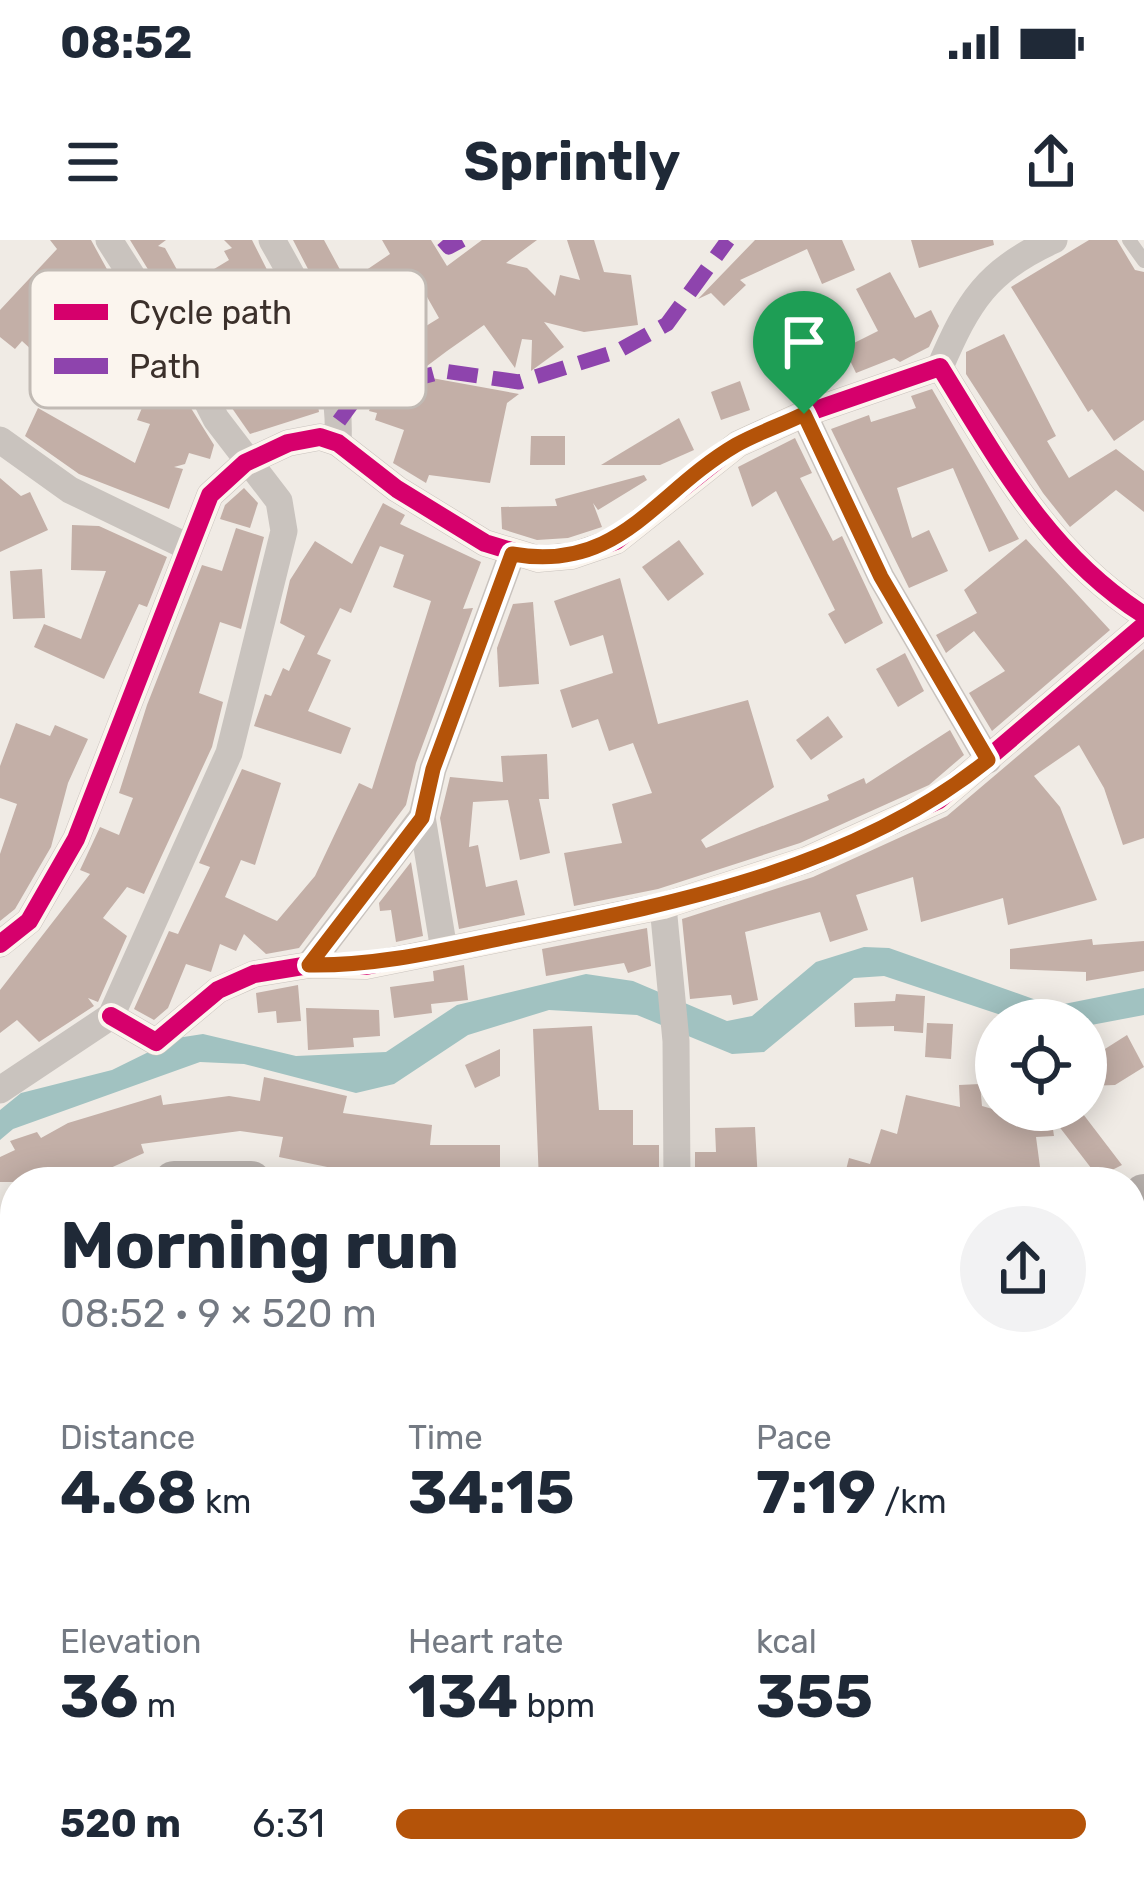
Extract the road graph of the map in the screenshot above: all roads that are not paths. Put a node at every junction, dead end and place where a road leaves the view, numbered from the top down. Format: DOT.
graph roads {
  1 [pos="109,240"];
  2 [pos="272,240"];
  3 [pos="1054,240"];
  4 [pos="1129,240"];
  5 [pos="1144,261"];
  6 [pos="127,270"];
  7 [pos="288,270"];
  8 [pos="940,367"];
  9 [pos="211,408"];
  10 [pos="337,408"];
  11 [pos="804,414"];
  12 [pos="0,440"];
  13 [pos="338,443"];
  14 [pos="245,463"];
  15 [pos="188,547"];
  16 [pos="512,554"];
  17 [pos="1144,615"];
  18 [pos="1144,626"];
  19 [pos="988,760"];
  20 [pos="422,818"];
  21 [pos="663,906"];
  22 [pos="0,944"];
  23 [pos="443,950"];
  24 [pos="309,965"];
  25 [pos="111,1016"];
  26 [pos="0,1090"];
  27 [pos="676,1167"];
  1 -- 6 [label="street"];
  2 -- 7 [label="street"];
  3 -- 8 [label="street"];
  4 -- 5 [label="lane"];
  8 -- 11 [label="street"];
  8 -- 17 [label="street"];
  9 -- 14 [label="street"];
  10 -- 13 [label="street"];
  11 -- 16 [label="street"];
  11 -- 19 [label="street"];
  12 -- 15 [label="street"];
  13 -- 14 [label="street"];
  13 -- 16 [label="street"];
  14 -- 15 [label="street"];
  14 -- 25 [label="street"];
  15 -- 22 [label="street"];
  16 -- 20 [label="street"];
  18 -- 19 [label="street"];
  19 -- 21 [label="street"];
  20 -- 23 [label="street"];
  20 -- 24 [label="street"];
  21 -- 23 [label="street"];
  21 -- 27 [label="street"];
  23 -- 24 [label="street"];
  24 -- 25 [label="street"];
  25 -- 26 [label="street"];
}
